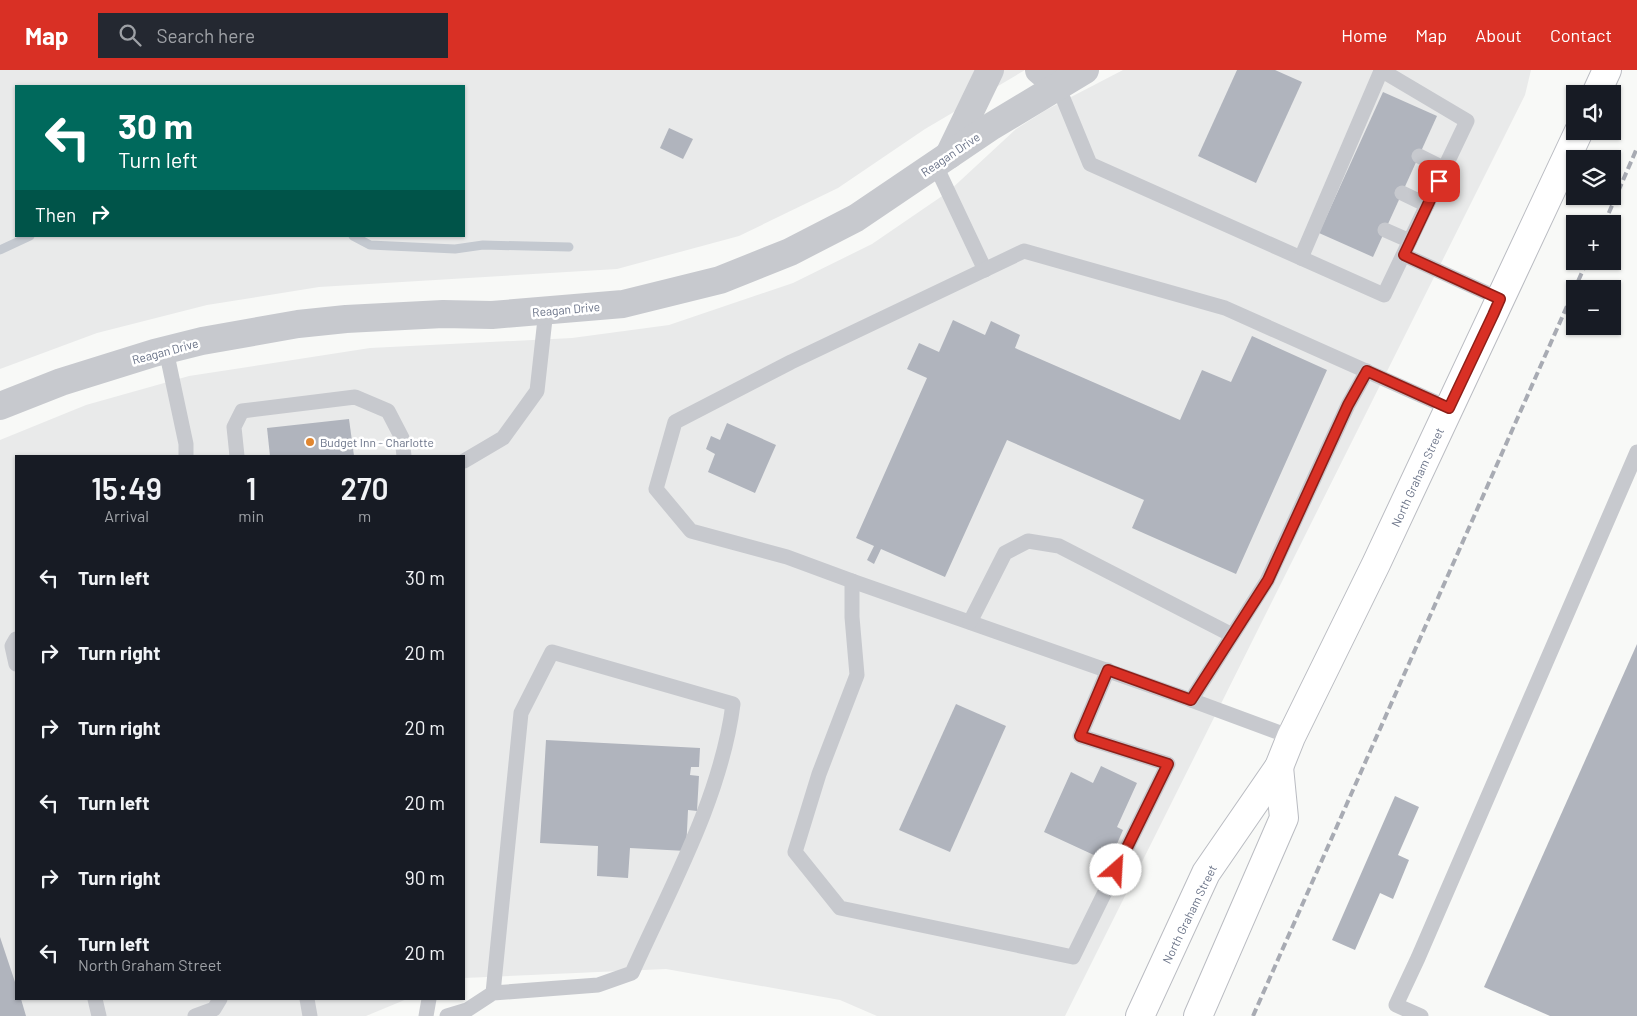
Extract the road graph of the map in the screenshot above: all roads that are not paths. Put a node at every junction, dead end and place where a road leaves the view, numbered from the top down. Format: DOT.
graph roads {
  1 [pos="990,70"];
  2 [pos="1085,70"];
  3 [pos="1381,70"];
  4 [pos="1608,70"];
  5 [pos="1049,78"];
  6 [pos="1600,85"];
  7 [pos="1575,140"];
  8 [pos="1419,156"];
  9 [pos="942,159"];
  10 [pos="1445,169"];
  11 [pos="1402,193"];
  12 [pos="1427,205"];
  13 [pos="1385,230"];
  14 [pos="1407,248"];
  15 [pos="1301,258"];
  16 [pos="985,270"];
  17 [pos="1500,299"];
  18 [pos="546,310"];
  19 [pos="166,350"];
  20 [pos="1367,371"];
  21 [pos="0,406"];
  22 [pos="1449,408"];
  23 [pos="1637,452"];
  24 [pos="186,455"];
  25 [pos="237,455"];
  26 [pos="404,455"];
  27 [pos="465,460"];
  28 [pos="852,580"];
  29 [pos="970,622"];
  30 [pos="1232,635"];
  31 [pos="15,641"];
  32 [pos="15,660"];
  33 [pos="1108,670"];
  34 [pos="1191,700"];
  35 [pos="1291,737"];
  36 [pos="1279,767"];
  37 [pos="493,993"];
  38 [pos="95,1000"];
  39 [pos="219,1000"];
  40 [pos="307,1000"];
  41 [pos="429,1000"];
  42 [pos="1393,1010"];
  43 [pos="99,1016"];
  44 [pos="195,1016"];
  45 [pos="310,1016"];
  46 [pos="426,1016"];
  47 [pos="447,1016"];
  48 [pos="1140,1016"];
  49 [pos="1198,1016"];
  50 [pos="1421,1016"];
  1 -- 9 [label="street"];
  2 -- 5 [label="street, Reagan Drive"];
  3 -- 10 [label="lane"];
  3 -- 15 [label="lane"];
  4 -- 6 [label="main road"];
  5 -- 9 [label="street, Reagan Drive"];
  5 -- 15 [label="lane"];
  7 -- 17 [label="main road, North Graham Street"];
  8 -- 10 [label="lane"];
  9 -- 16 [label="lane"];
  9 -- 18 [label="street, Reagan Drive"];
  10 -- 12 [label="lane"];
  11 -- 12 [label="lane"];
  12 -- 14 [label="lane"];
  13 -- 14 [label="lane"];
  14 -- 15 [label="lane"];
  14 -- 17 [label="lane"];
  16 -- 20 [label="lane"];
  16 -- 28 [label="lane"];
  17 -- 22 [label="main road, North Graham Street"];
  18 -- 19 [label="street, Reagan Drive"];
  18 -- 27 [label="lane"];
  19 -- 21 [label="street, Reagan Drive"];
  19 -- 24 [label="lane"];
  20 -- 22 [label="lane"];
  20 -- 30 [label="lane"];
  22 -- 35 [label="main road, North Graham Street"];
  23 -- 42 [label="lane"];
  25 -- 26 [label="lane"];
  28 -- 29 [label="lane"];
  28 -- 33 [label="lane"];
  29 -- 30 [label="lane"];
  29 -- 33 [label="lane"];
  30 -- 34 [label="lane"];
  31 -- 32 [label="lane"];
  33 -- 34 [label="lane"];
  34 -- 35 [label="lane"];
  35 -- 36 [label="main road, North Graham Street"];
  36 -- 48 [label="main road, North Graham Street"];
  36 -- 49 [label="main road, North Graham Street"];
  37 -- 37 [label="lane"];
  37 -- 47 [label="lane"];
  38 -- 43 [label="lane"];
  39 -- 44 [label="lane"];
  40 -- 45 [label="lane"];
  41 -- 46 [label="lane"];
  42 -- 50 [label="lane"];
}
